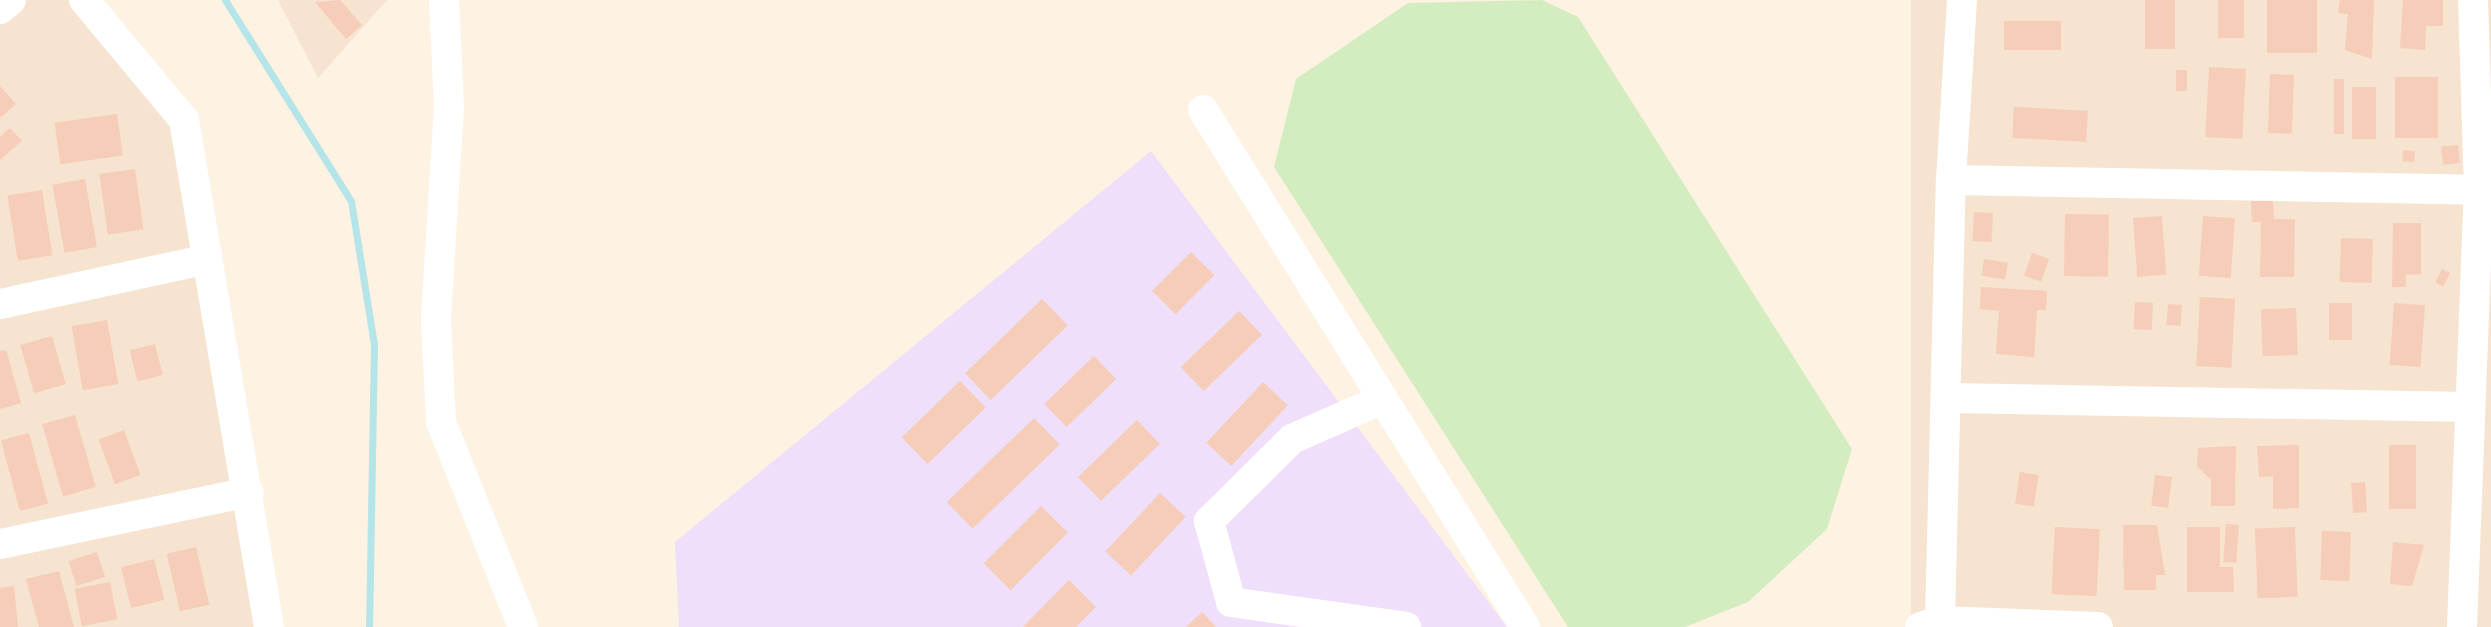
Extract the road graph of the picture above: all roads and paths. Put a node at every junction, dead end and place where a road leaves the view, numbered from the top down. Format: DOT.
graph roads {
  1 [pos="11,0"];
  2 [pos="84,0"];
  3 [pos="444,0"];
  4 [pos="1962,0"];
  5 [pos="2473,0"];
  6 [pos="0,9"];
  7 [pos="1203,110"];
  8 [pos="1951,180"];
  9 [pos="2485,190"];
  10 [pos="203,260"];
  11 [pos="0,304"];
  12 [pos="1951,398"];
  13 [pos="1383,399"];
  14 [pos="2469,407"];
  15 [pos="249,492"];
  16 [pos="0,544"];
  17 [pos="1930,624"];
  18 [pos="269,627"];
  19 [pos="523,627"];
  20 [pos="1406,627"];
  21 [pos="1525,627"];
  22 [pos="2098,627"];
  23 [pos="2462,627"];
  1 -- 6 [label="street"];
  2 -- 10 [label="street"];
  3 -- 19 [label="street"];
  4 -- 8 [label="street"];
  5 -- 9 [label="street"];
  7 -- 13 [label="street"];
  8 -- 9 [label="street"];
  8 -- 12 [label="street"];
  9 -- 14 [label="street"];
  10 -- 11 [label="street"];
  10 -- 15 [label="street"];
  12 -- 14 [label="street"];
  12 -- 17 [label="street"];
  13 -- 20 [label="street"];
  13 -- 21 [label="street"];
  14 -- 23 [label="street"];
  15 -- 16 [label="street"];
  15 -- 18 [label="street"];
  17 -- 22 [label="street"];
}
